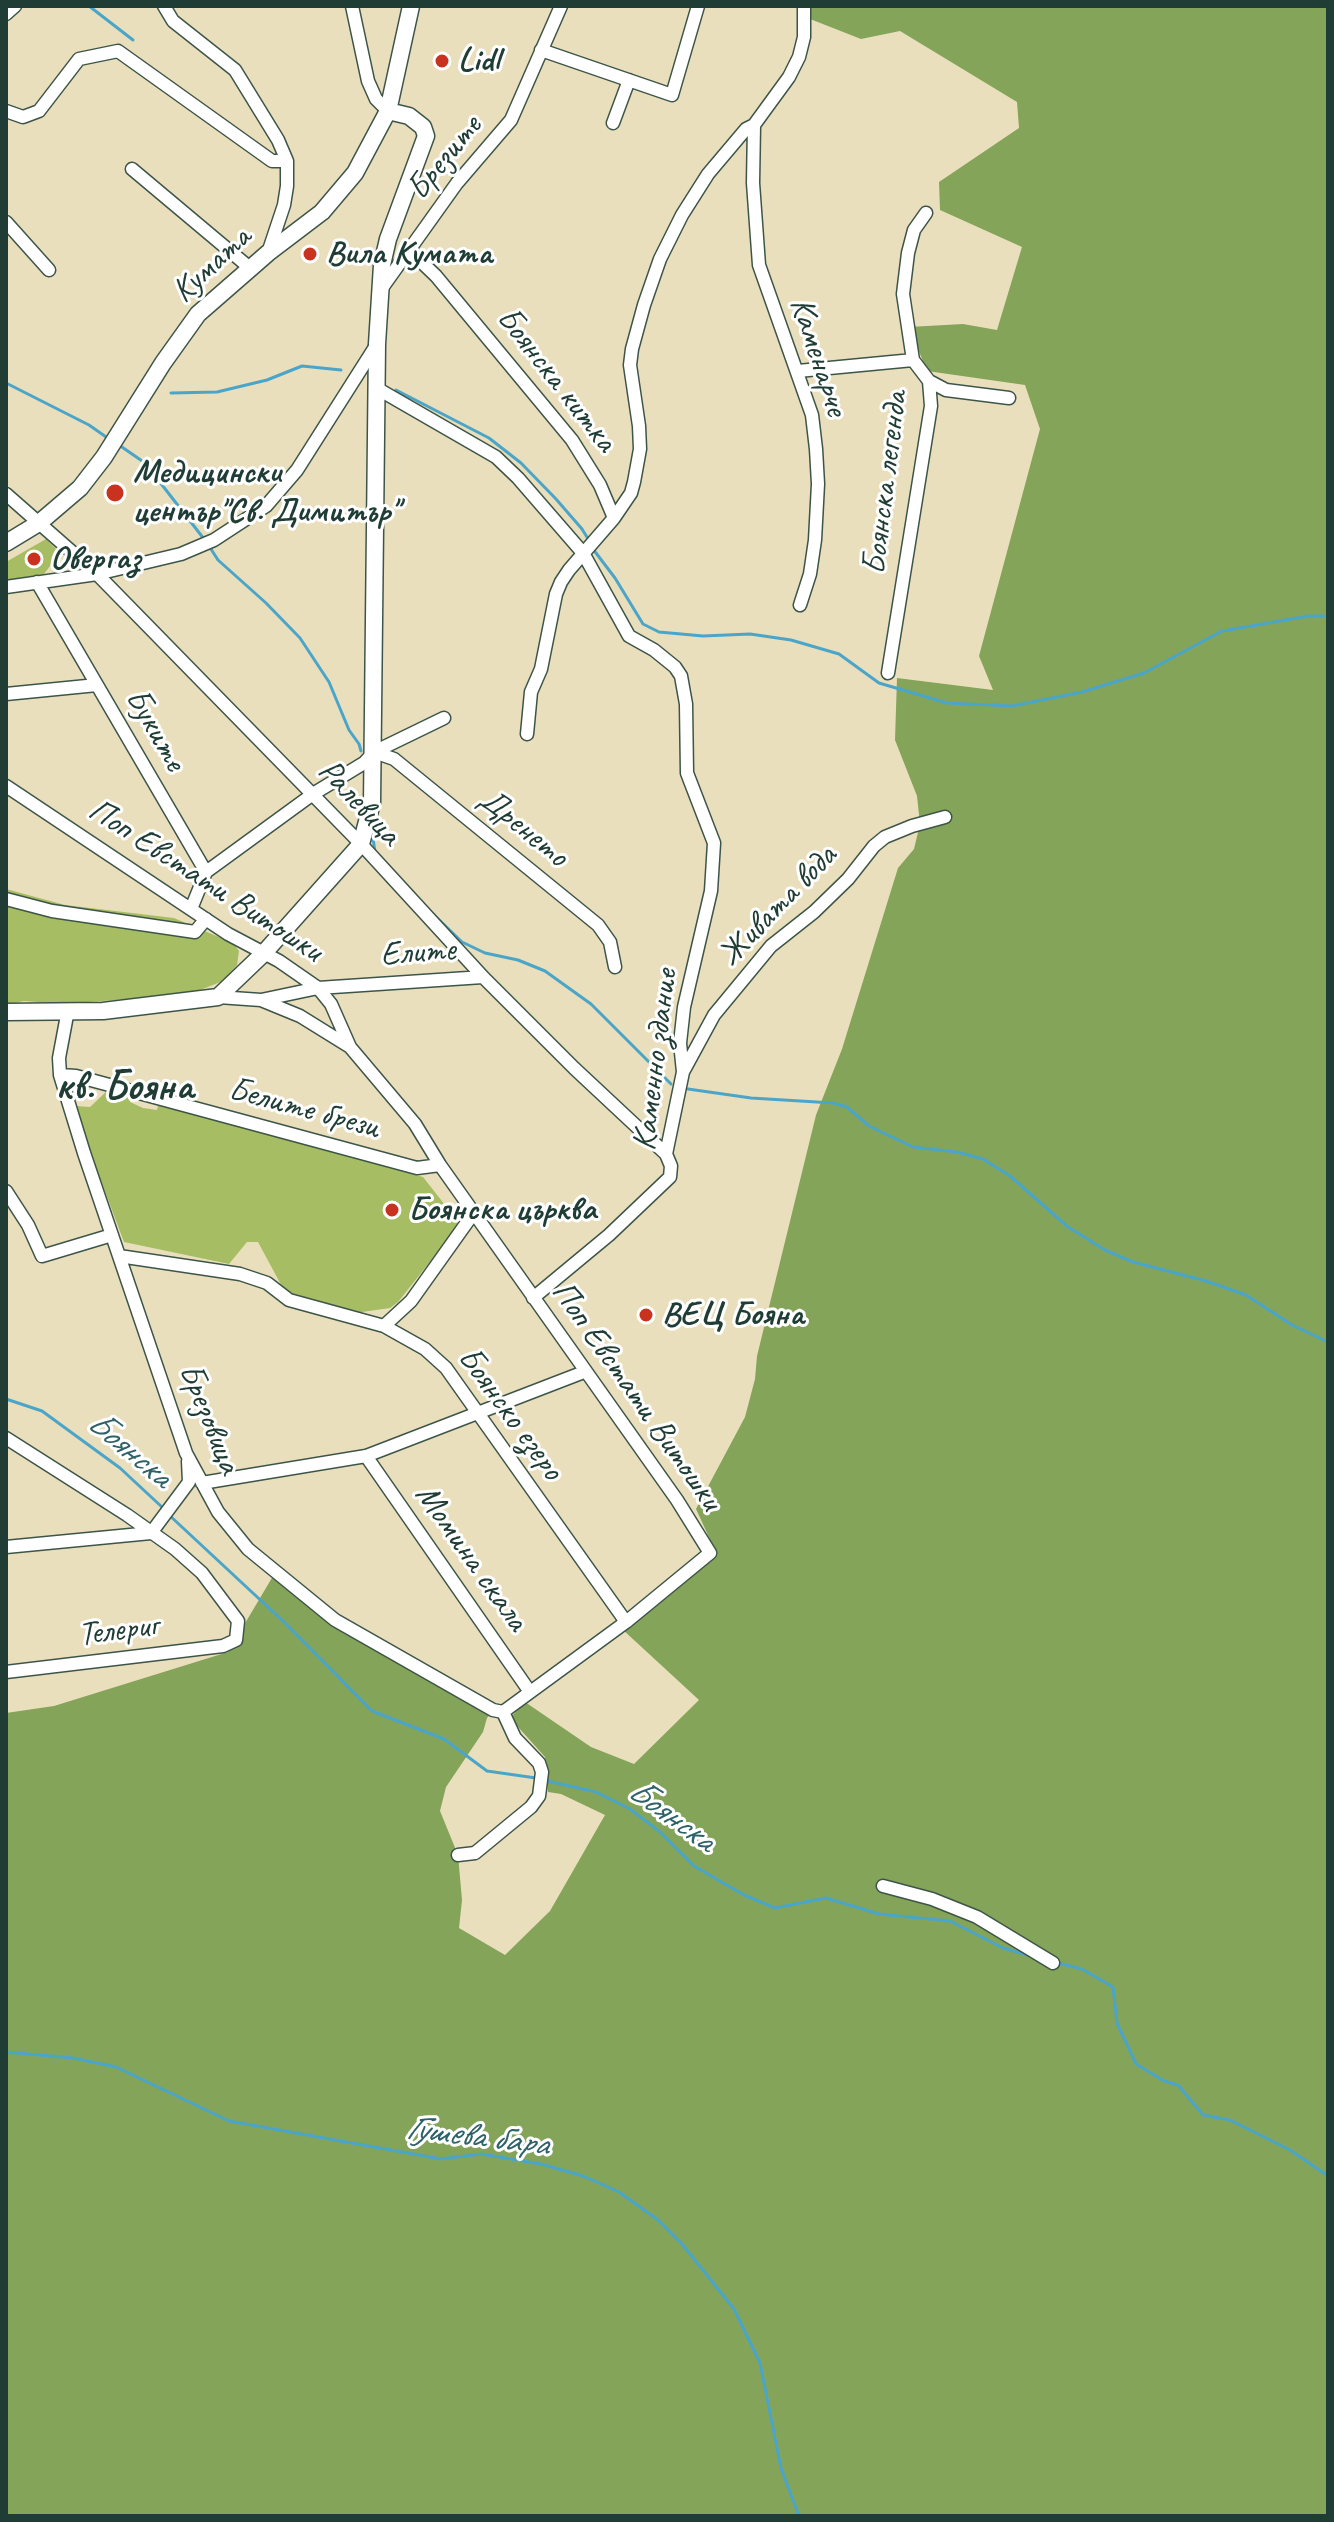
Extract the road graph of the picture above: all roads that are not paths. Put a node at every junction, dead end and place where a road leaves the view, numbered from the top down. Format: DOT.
graph roads {
  1 [pos="15,6"];
  2 [pos="164,6"];
  3 [pos="352,6"];
  4 [pos="411,6"];
  5 [pos="561,6"];
  6 [pos="698,6"];
  7 [pos="804,6"];
  8 [pos="6,14"];
  9 [pos="541,50"];
  10 [pos="629,80"];
  11 [pos="6,111"];
  12 [pos="388,111"];
  13 [pos="613,123"];
  14 [pos="754,125"];
  15 [pos="287,161"];
  16 [pos="132,169"];
  17 [pos="926,213"];
  18 [pos="6,222"];
  19 [pos="408,249"];
  20 [pos="268,253"];
  21 [pos="250,268"];
  22 [pos="49,270"];
  23 [pos="379,294"];
  24 [pos="377,344"];
  25 [pos="913,360"];
  26 [pos="798,371"];
  27 [pos="929,381"];
  28 [pos="378,389"];
  29 [pos="1009,398"];
  30 [pos="6,494"];
  31 [pos="614,518"];
  32 [pos="39,523"];
  33 [pos="6,543"];
  34 [pos="583,553"];
  35 [pos="97,574"];
  36 [pos="37,582"];
  37 [pos="6,587"];
  38 [pos="800,605"];
  39 [pos="888,673"];
  40 [pos="97,685"];
  41 [pos="6,694"];
  42 [pos="444,718"];
  43 [pos="527,734"];
  44 [pos="374,752"];
  45 [pos="6,786"];
  46 [pos="313,794"];
  47 [pos="945,817"];
  48 [pos="361,844"];
  49 [pos="206,872"];
  50 [pos="6,899"];
  51 [pos="191,909"];
  52 [pos="206,919"];
  53 [pos="263,954"];
  54 [pos="615,967"];
  55 [pos="483,977"];
  56 [pos="318,988"];
  57 [pos="218,997"];
  58 [pos="261,1000"];
  59 [pos="68,1010"];
  60 [pos="6,1012"];
  61 [pos="350,1047"];
  62 [pos="683,1072"];
  63 [pos="60,1075"];
  64 [pos="666,1154"];
  65 [pos="440,1165"];
  66 [pos="6,1191"];
  67 [pos="473,1214"];
  68 [pos="112,1235"];
  69 [pos="119,1256"];
  70 [pos="533,1298"];
  71 [pos="384,1326"];
  72 [pos="584,1372"];
  73 [pos="475,1413"];
  74 [pos="6,1438"];
  75 [pos="186,1453"];
  76 [pos="366,1456"];
  77 [pos="202,1483"];
  78 [pos="151,1533"];
  79 [pos="6,1547"];
  80 [pos="626,1622"];
  81 [pos="6,1672"];
  82 [pos="530,1692"];
  83 [pos="503,1712"];
  84 [pos="458,1855"];
  85 [pos="883,1886"];
  86 [pos="1053,1963"];
  1 -- 8 [label="street"];
  2 -- 15 [label="street"];
  3 -- 12 [label="street"];
  4 -- 12 [label="main road, Кумата"];
  5 -- 9 [label="street, Брезите"];
  6 -- 10 [label="street"];
  7 -- 14 [label="street"];
  9 -- 10 [label="street"];
  9 -- 19 [label="street, Брезите"];
  10 -- 13 [label="street"];
  11 -- 15 [label="street"];
  12 -- 20 [label="main road, Кумата"];
  12 -- 23 [label="main road"];
  14 -- 26 [label="street, Каменарче"];
  14 -- 31 [label="street"];
  15 -- 20 [label="street"];
  16 -- 21 [label="street"];
  17 -- 25 [label="street, Боянска легенда"];
  18 -- 22 [label="street"];
  19 -- 23 [label="street, Брезите"];
  19 -- 31 [label="street, Боянска китка"];
  20 -- 21 [label="main road, Кумата"];
  21 -- 32 [label="main road, Кумата"];
  23 -- 24 [label="main road"];
  24 -- 28 [label="main road"];
  24 -- 35 [label="street"];
  25 -- 26 [label="street"];
  25 -- 27 [label="street, Боянска легенда"];
  26 -- 38 [label="street, Каменарче"];
  27 -- 29 [label="street"];
  27 -- 39 [label="street, Боянска легенда"];
  28 -- 34 [label="street"];
  28 -- 44 [label="main road"];
  30 -- 32 [label="street, Ралевица"];
  31 -- 34 [label="street"];
  32 -- 33 [label="main road, Кумата"];
  32 -- 35 [label="street, Ралевица"];
  34 -- 43 [label="street"];
  34 -- 62 [label="street, Каменно здание"];
  35 -- 36 [label="street"];
  35 -- 46 [label="street, Ралевица"];
  36 -- 37 [label="street"];
  36 -- 40 [label="street, Буките"];
  40 -- 41 [label="street"];
  40 -- 49 [label="street, Буките"];
  42 -- 44 [label="street"];
  44 -- 46 [label="street"];
  44 -- 48 [label="main road"];
  44 -- 54 [label="street, Дренето"];
  45 -- 51 [label="street, Поп Евстати Витошки"];
  46 -- 48 [label="street, Ралевица"];
  46 -- 49 [label="street"];
  47 -- 62 [label="street, Живата вода"];
  48 -- 53 [label="main road"];
  48 -- 55 [label="street, Ралевица"];
  49 -- 51 [label="street"];
  50 -- 52 [label="street"];
  51 -- 52 [label="street, Поп Евстати Витошки"];
  52 -- 53 [label="street, Поп Евстати Витошки"];
  53 -- 56 [label="street, Поп Евстати Витошки"];
  53 -- 57 [label="main road"];
  55 -- 56 [label="street, Елите"];
  55 -- 64 [label="street, Ралевица"];
  56 -- 58 [label="street, Елите"];
  56 -- 61 [label="street, Поп Евстати Витошки"];
  57 -- 58 [label="street"];
  57 -- 59 [label="main road"];
  58 -- 61 [label="street"];
  59 -- 60 [label="main road"];
  59 -- 63 [label="street, Брезовица"];
  61 -- 65 [label="street, Поп Евстати Витошки"];
  62 -- 64 [label="street, Каменно здание"];
  63 -- 65 [label="street, Белите брези"];
  63 -- 68 [label="street, Брезовица"];
  64 -- 70 [label="street, Каменно здание"];
  65 -- 67 [label="street, Поп Евстати Витошки"];
  66 -- 68 [label="street"];
  67 -- 70 [label="street, Поп Евстати Витошки"];
  67 -- 71 [label="street"];
  68 -- 69 [label="street, Брезовица"];
  69 -- 71 [label="street, Боянско езеро"];
  69 -- 75 [label="street, Брезовица"];
  70 -- 72 [label="street, Поп Евстати Витошки"];
  71 -- 73 [label="street, Боянско езеро"];
  72 -- 73 [label="street"];
  72 -- 80 [label="street, Поп Евстати Витошки"];
  73 -- 76 [label="street"];
  73 -- 80 [label="street, Боянско езеро"];
  74 -- 78 [label="street"];
  75 -- 77 [label="street, Брезовица"];
  75 -- 78 [label="street"];
  76 -- 77 [label="street"];
  76 -- 82 [label="street, Момина скала"];
  77 -- 83 [label="street, Брезовица"];
  78 -- 79 [label="street"];
  78 -- 81 [label="street, Телериг"];
  80 -- 82 [label="street"];
  82 -- 83 [label="street"];
  83 -- 84 [label="street"];
  85 -- 86 [label="street"];
}
